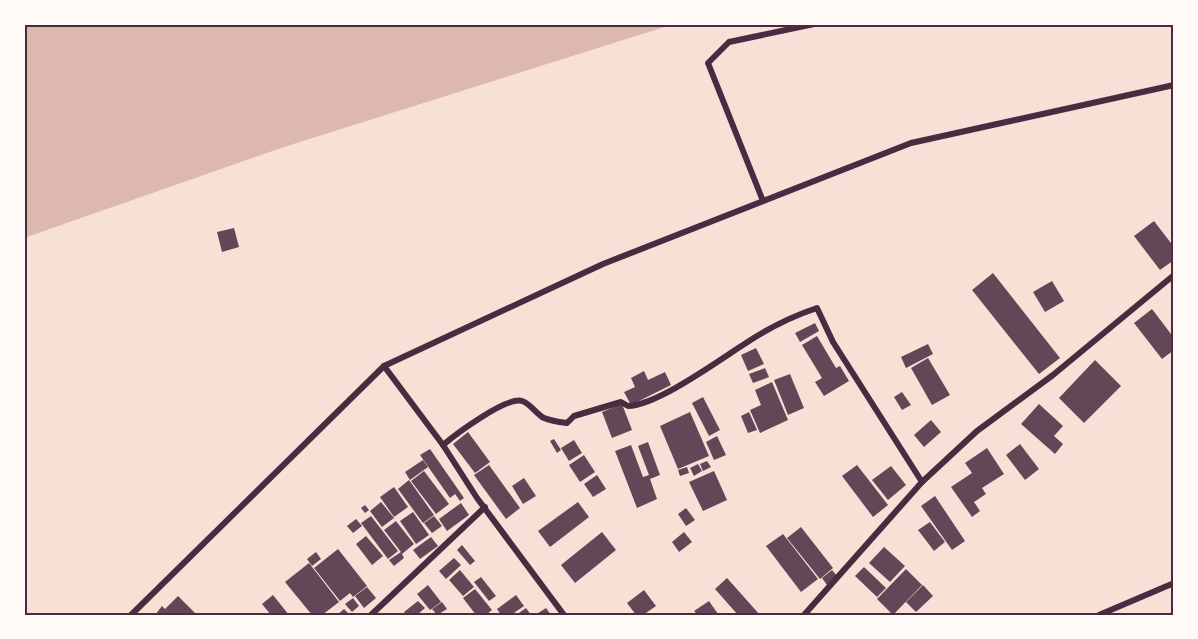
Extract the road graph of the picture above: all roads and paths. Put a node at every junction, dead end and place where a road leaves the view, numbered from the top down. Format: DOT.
graph roads {
  1 [pos="814,24"];
  2 [pos="1174,85"];
  3 [pos="763,201"];
  4 [pos="1174,276"];
  5 [pos="384,366"];
  6 [pos="443,445"];
  7 [pos="922,482"];
  8 [pos="485,507"];
  9 [pos="1174,583"];
  10 [pos="131,615"];
  11 [pos="371,615"];
  12 [pos="564,615"];
  13 [pos="804,615"];
  14 [pos="1099,615"];
  1 -- 3 [label="street"];
  2 -- 3 [label="street"];
  3 -- 5 [label="street"];
  4 -- 7 [label="street"];
  5 -- 6 [label="street"];
  5 -- 10 [label="street"];
  6 -- 7 [label="street"];
  6 -- 8 [label="street"];
  7 -- 13 [label="street"];
  8 -- 11 [label="street"];
  8 -- 12 [label="street"];
  9 -- 14 [label="street"];
}
